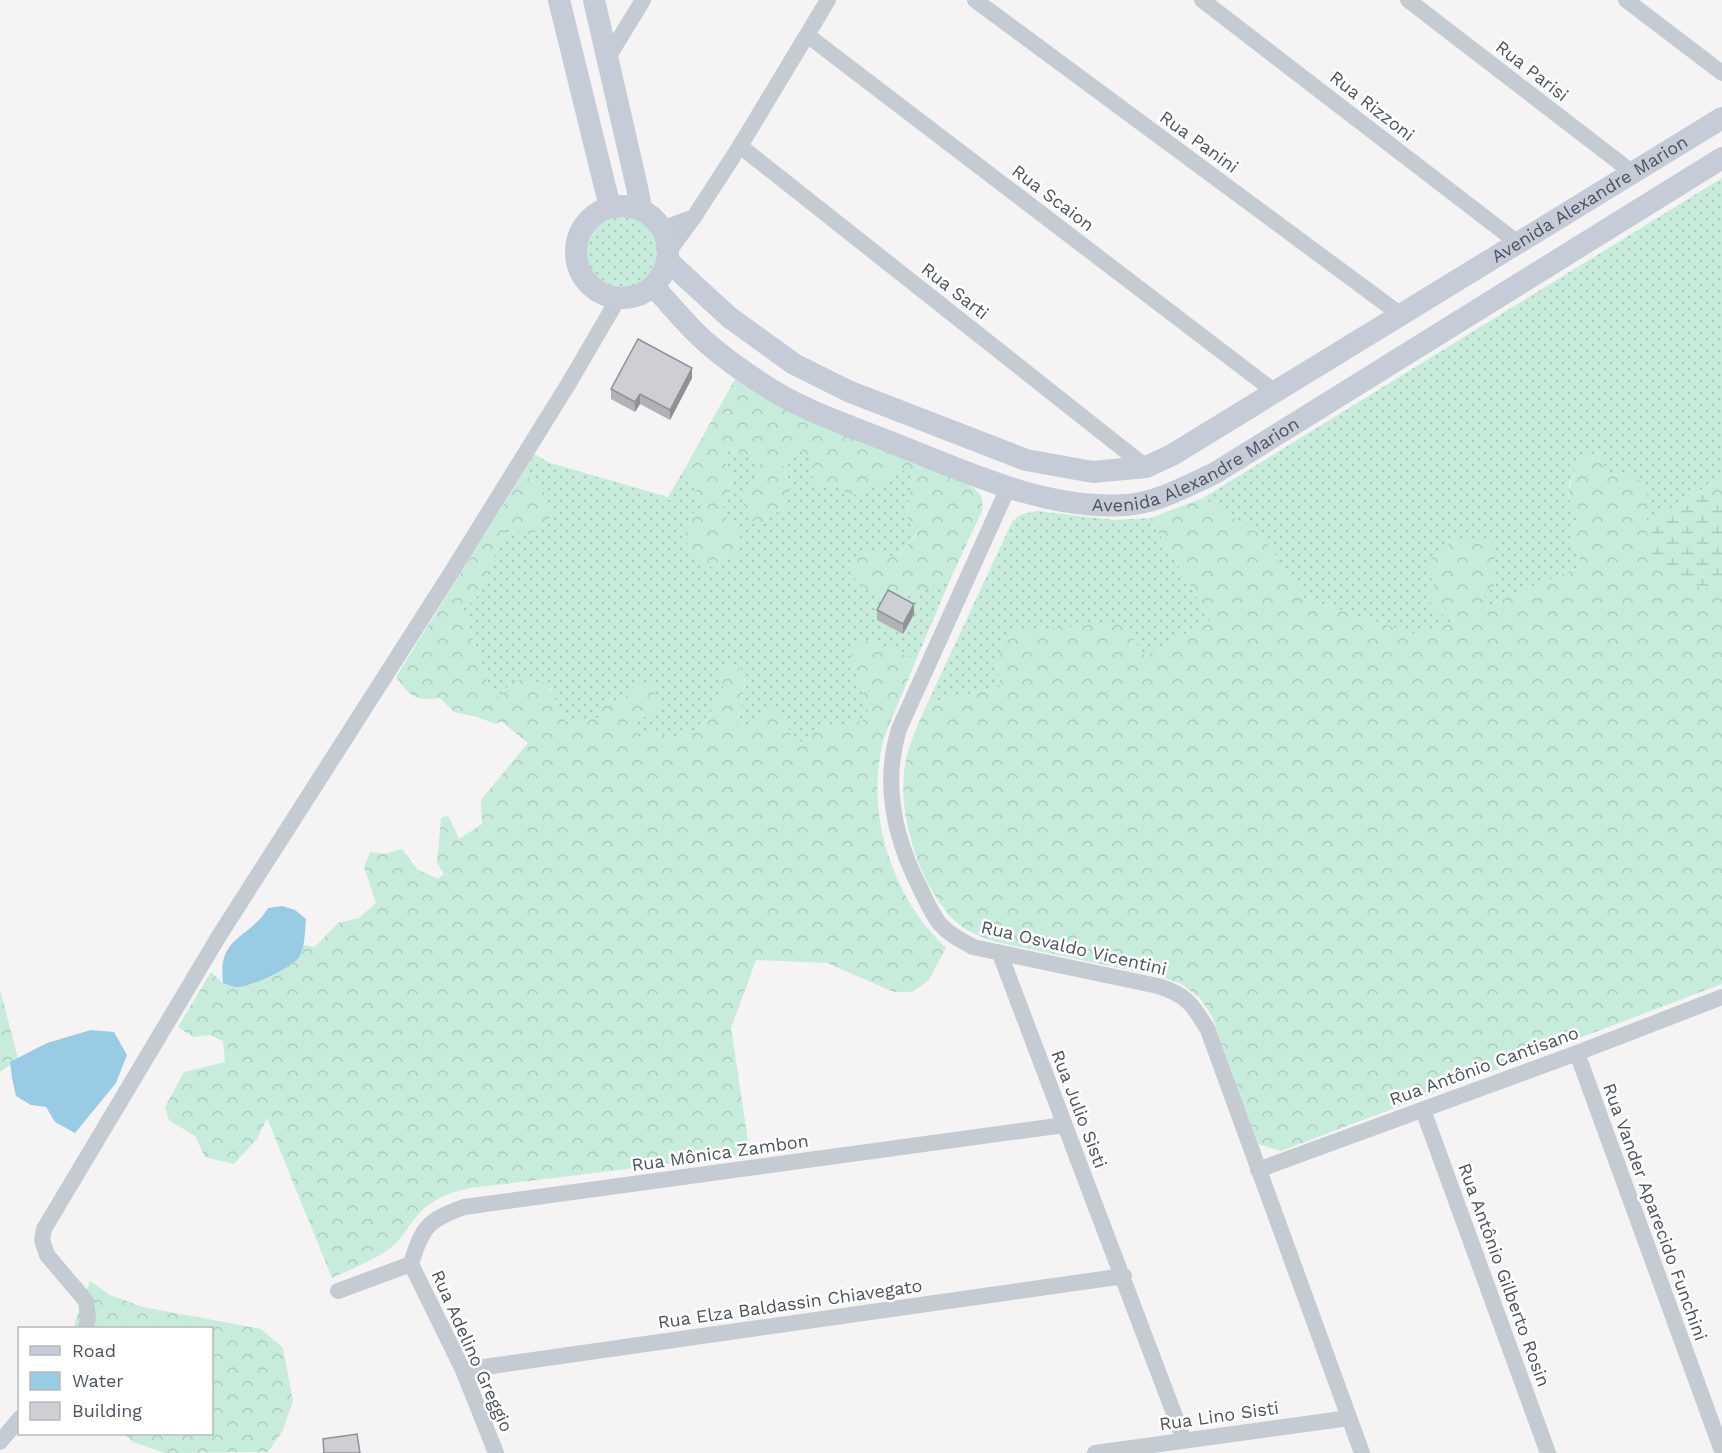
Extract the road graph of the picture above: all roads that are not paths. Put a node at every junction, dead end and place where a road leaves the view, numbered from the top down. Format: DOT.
graph roads {
  1 [pos="559,0"];
  2 [pos="594,0"];
  3 [pos="643,0"];
  4 [pos="828,0"];
  5 [pos="975,0"];
  6 [pos="1202,0"];
  7 [pos="1408,0"];
  8 [pos="1626,0"];
  9 [pos="807,35"];
  10 [pos="608,59"];
  11 [pos="1722,73"];
  12 [pos="1722,118"];
  13 [pos="740,146"];
  14 [pos="1722,158"];
  15 [pos="1633,173"];
  16 [pos="610,207"];
  17 [pos="641,209"];
  18 [pos="694,217"];
  19 [pos="662,229"];
  20 [pos="1518,243"];
  21 [pos="668,256"];
  22 [pos="654,287"];
  23 [pos="618,299"];
  24 [pos="1401,315"];
  25 [pos="1275,392"];
  26 [pos="1146,467"];
  27 [pos="1008,488"];
  28 [pos="1000,954"];
  29 [pos="1722,997"];
  30 [pos="1577,1053"];
  31 [pos="1423,1110"];
  32 [pos="1064,1125"];
  33 [pos="1258,1170"];
  34 [pos="411,1264"];
  35 [pos="1124,1276"];
  36 [pos="338,1291"];
  37 [pos="86,1327"];
  38 [pos="463,1371"];
  39 [pos="1348,1418"];
  40 [pos="18,1421"];
  41 [pos="1184,1440"];
  42 [pos="0,1442"];
  43 [pos="1722,1451"];
  44 [pos="496,1453"];
  45 [pos="1095,1453"];
  46 [pos="1362,1453"];
  47 [pos="1548,1453"];
  1 -- 16 [label="street"];
  2 -- 10 [label="street"];
  3 -- 10 [label="street"];
  4 -- 9 [label="street"];
  5 -- 24 [label="street, Rua Panini"];
  6 -- 20 [label="street, Rua Rizzoni"];
  7 -- 15 [label="street, Rua Parisi"];
  8 -- 11 [label="street"];
  9 -- 13 [label="street"];
  9 -- 25 [label="street, Rua Scaion"];
  10 -- 17 [label="street"];
  12 -- 15 [label="street, Avenida Alexandre Marion"];
  13 -- 18 [label="street"];
  13 -- 26 [label="street, Rua Sarti"];
  14 -- 27 [label="street, Avenida Alexandre Marion"];
  15 -- 20 [label="street, Avenida Alexandre Marion"];
  16 -- 17 [label="street"];
  16 -- 23 [label="street"];
  17 -- 19 [label="street"];
  18 -- 19 [label="street"];
  18 -- 21 [label="street"];
  19 -- 21 [label="street"];
  20 -- 24 [label="street, Avenida Alexandre Marion"];
  21 -- 22 [label="street"];
  21 -- 26 [label="street, Avenida Alexandre Marion"];
  22 -- 23 [label="street"];
  22 -- 27 [label="street, Avenida Alexandre Marion"];
  23 -- 37 [label="street"];
  24 -- 25 [label="street, Avenida Alexandre Marion"];
  25 -- 26 [label="street, Avenida Alexandre Marion"];
  27 -- 28 [label="street, Rua Osvaldo Vicentini"];
  28 -- 32 [label="street, Rua Julio Sisti"];
  28 -- 33 [label="street, Rua Osvaldo Vicentini"];
  29 -- 30 [label="street, Rua Antônio Cantisano"];
  30 -- 31 [label="street, Rua Antônio Cantisano"];
  30 -- 43 [label="street, Rua Vander Aparecido Funchini"];
  31 -- 33 [label="street, Rua Antônio Cantisano"];
  31 -- 47 [label="street, Rua Antônio Gilberto Rosin"];
  32 -- 34 [label="street, Rua Mônica Zambon"];
  32 -- 35 [label="street, Rua Julio Sisti"];
  33 -- 39 [label="street, Rua Osvaldo Vicentini"];
  34 -- 36 [label="street"];
  34 -- 38 [label="street, Rua Adelino Greggio"];
  35 -- 38 [label="street, Rua Elza Baldassin Chiavegato"];
  35 -- 41 [label="street, Rua Julio Sisti"];
  38 -- 44 [label="street, Rua Adelino Greggio"];
  39 -- 41 [label="street, Rua Lino Sisti"];
  39 -- 46 [label="street, Rua Osvaldo Vicentini"];
  40 -- 42 [label="street"];
  41 -- 45 [label="street, Rua Lino Sisti"];
}
